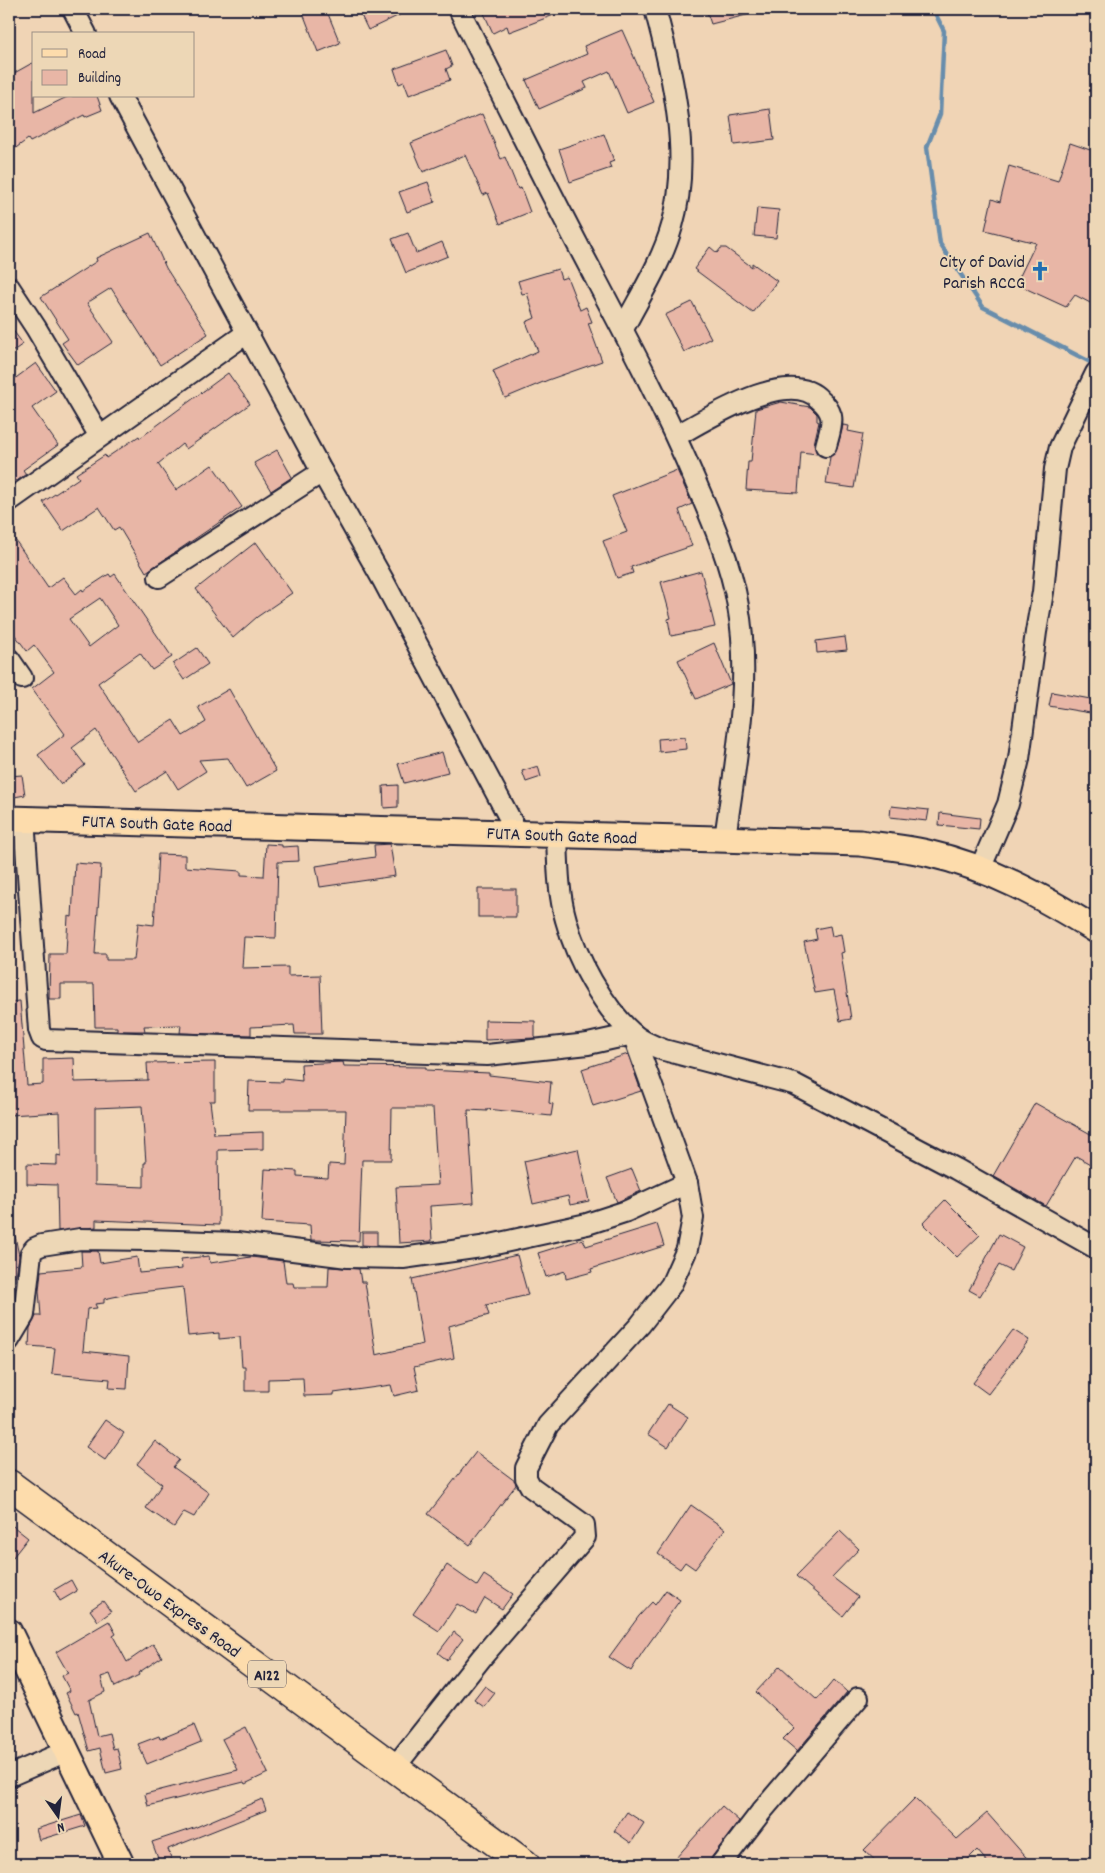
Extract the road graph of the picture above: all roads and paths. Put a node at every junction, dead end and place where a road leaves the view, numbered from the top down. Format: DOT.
graph roads {
  1 [pos="73,9"];
  2 [pos="459,9"];
  3 [pos="655,9"];
  4 [pos="85,32"];
  5 [pos="121,98"];
  6 [pos="9,287"];
  7 [pos="623,329"];
  8 [pos="247,333"];
  9 [pos="1096,372"];
  10 [pos="98,436"];
  11 [pos="676,436"];
  12 [pos="826,446"];
  13 [pos="322,472"];
  14 [pos="9,501"];
  15 [pos="159,577"];
  16 [pos="9,659"];
  17 [pos="22,678"];
  18 [pos="16,819"];
  19 [pos="518,834"];
  20 [pos="557,836"];
  21 [pos="725,839"];
  22 [pos="980,869"];
  23 [pos="1096,930"];
  24 [pos="633,1034"];
  25 [pos="687,1183"];
  26 [pos="1096,1248"];
  27 [pos="9,1340"];
  28 [pos="9,1484"];
  29 [pos="9,1632"];
  30 [pos="858,1698"];
  31 [pos="67,1751"];
  32 [pos="394,1768"];
  33 [pos="9,1776"];
  34 [pos="121,1864"];
  35 [pos="525,1864"];
  36 [pos="721,1864"];
  1 -- 4 [label="street"];
  2 -- 7 [label="street"];
  3 -- 7 [label="street"];
  5 -- 8 [label="street"];
  6 -- 10 [label="street"];
  7 -- 11 [label="street"];
  8 -- 10 [label="street"];
  8 -- 13 [label="street"];
  9 -- 22 [label="street"];
  10 -- 14 [label="street"];
  11 -- 12 [label="street"];
  11 -- 21 [label="street"];
  13 -- 15 [label="street"];
  13 -- 19 [label="street"];
  16 -- 17 [label="street"];
  18 -- 19 [label="main road, FUTA South Gate Road"];
  18 -- 24 [label="street"];
  19 -- 20 [label="main road, FUTA South Gate Road"];
  20 -- 21 [label="main road, FUTA South Gate Road"];
  20 -- 24 [label="street"];
  21 -- 22 [label="main road, FUTA South Gate Road"];
  22 -- 23 [label="main road, FUTA South Gate Road"];
  24 -- 25 [label="street"];
  24 -- 26 [label="street"];
  25 -- 27 [label="street"];
  25 -- 32 [label="street"];
  28 -- 32 [label="highway, Akure-Owo Express Road / A122"];
  29 -- 31 [label="main road"];
  30 -- 36 [label="street"];
  31 -- 33 [label="street"];
  31 -- 34 [label="main road"];
  32 -- 35 [label="highway, Akure-Owo Express Road / A122"];
}
